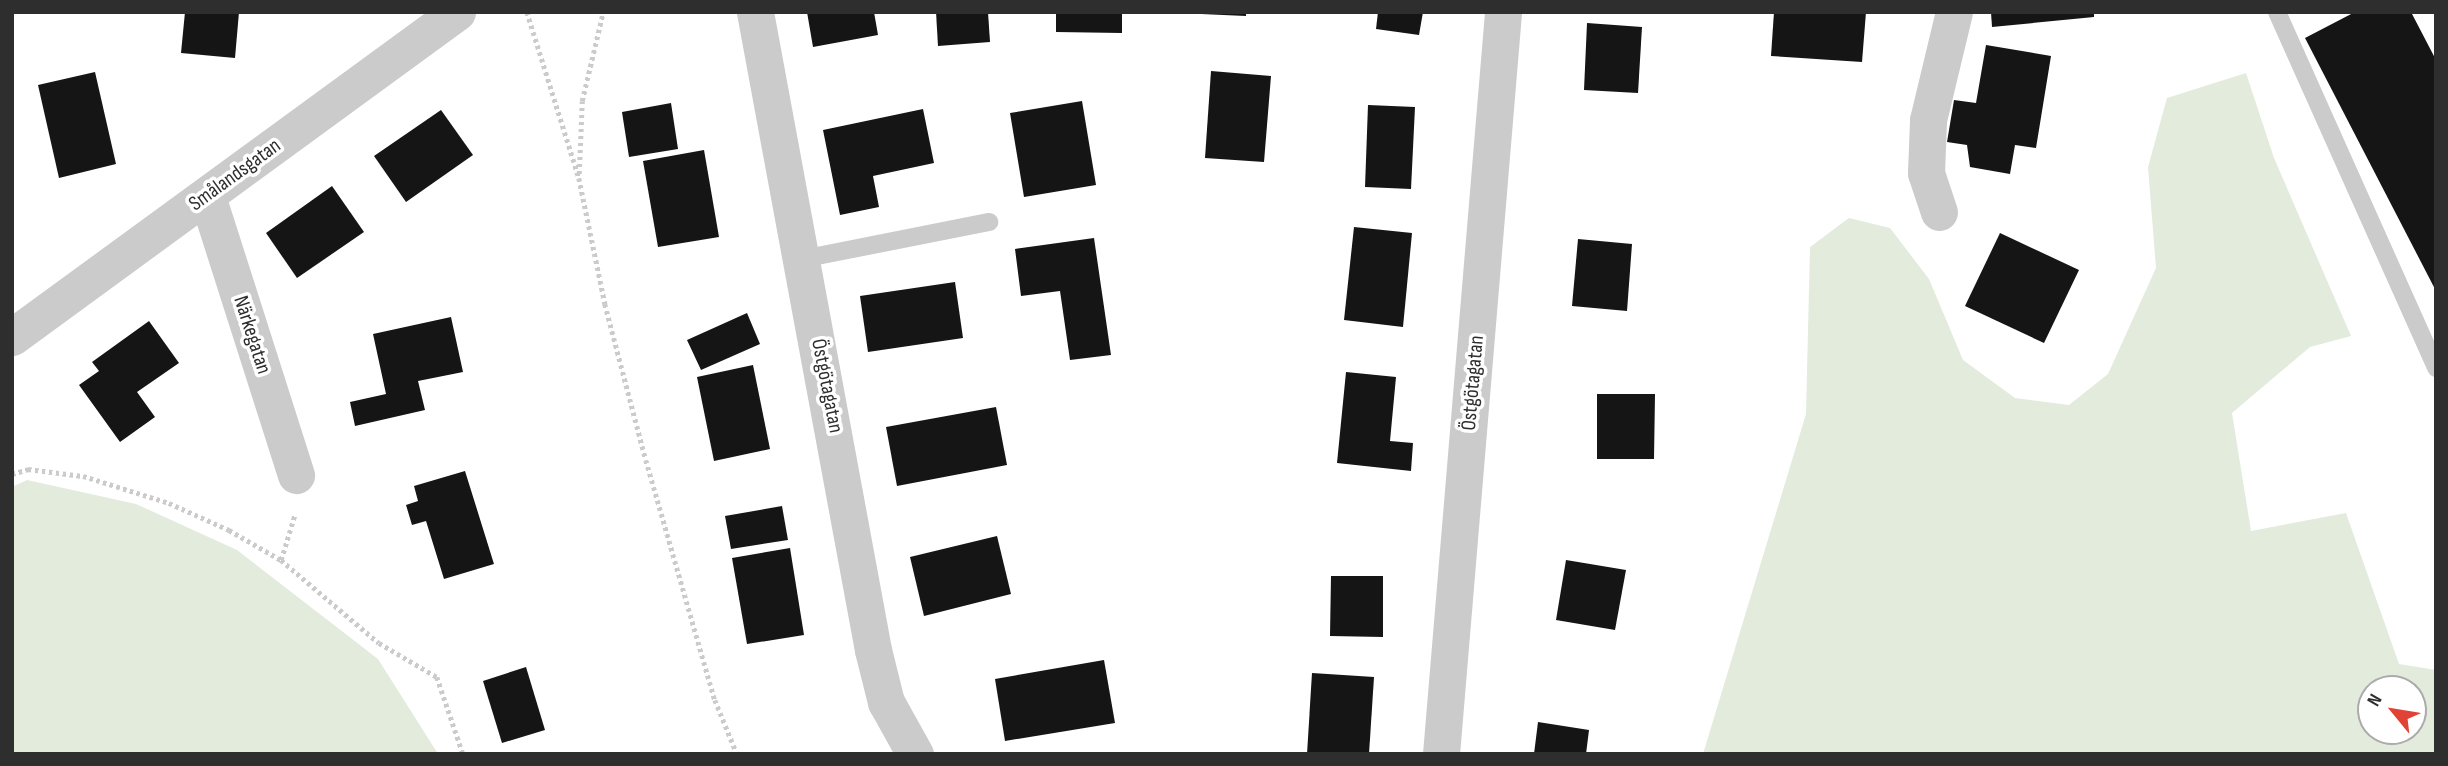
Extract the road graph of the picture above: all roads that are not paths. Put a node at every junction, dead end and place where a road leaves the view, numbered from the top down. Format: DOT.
graph roads {
  1 [pos="457,12"];
  2 [pos="755,12"];
  3 [pos="1503,12"];
  4 [pos="1954,12"];
  5 [pos="2277,12"];
  6 [pos="207,196"];
  7 [pos="1939,212"];
  8 [pos="989,222"];
  9 [pos="802,259"];
  10 [pos="12,337"];
  11 [pos="2436,369"];
  12 [pos="296,475"];
  13 [pos="915,754"];
  14 [pos="1441,754"];
  1 -- 6 [label="street, Smålandsgatan"];
  2 -- 9 [label="street, Östgötagatan"];
  3 -- 14 [label="street, Östgötagatan"];
  4 -- 7 [label="street"];
  5 -- 11 [label="lane"];
  6 -- 10 [label="street, Smålandsgatan"];
  6 -- 12 [label="street, Närkegatan"];
  8 -- 9 [label="lane"];
  9 -- 13 [label="street, Östgötagatan"];
}
